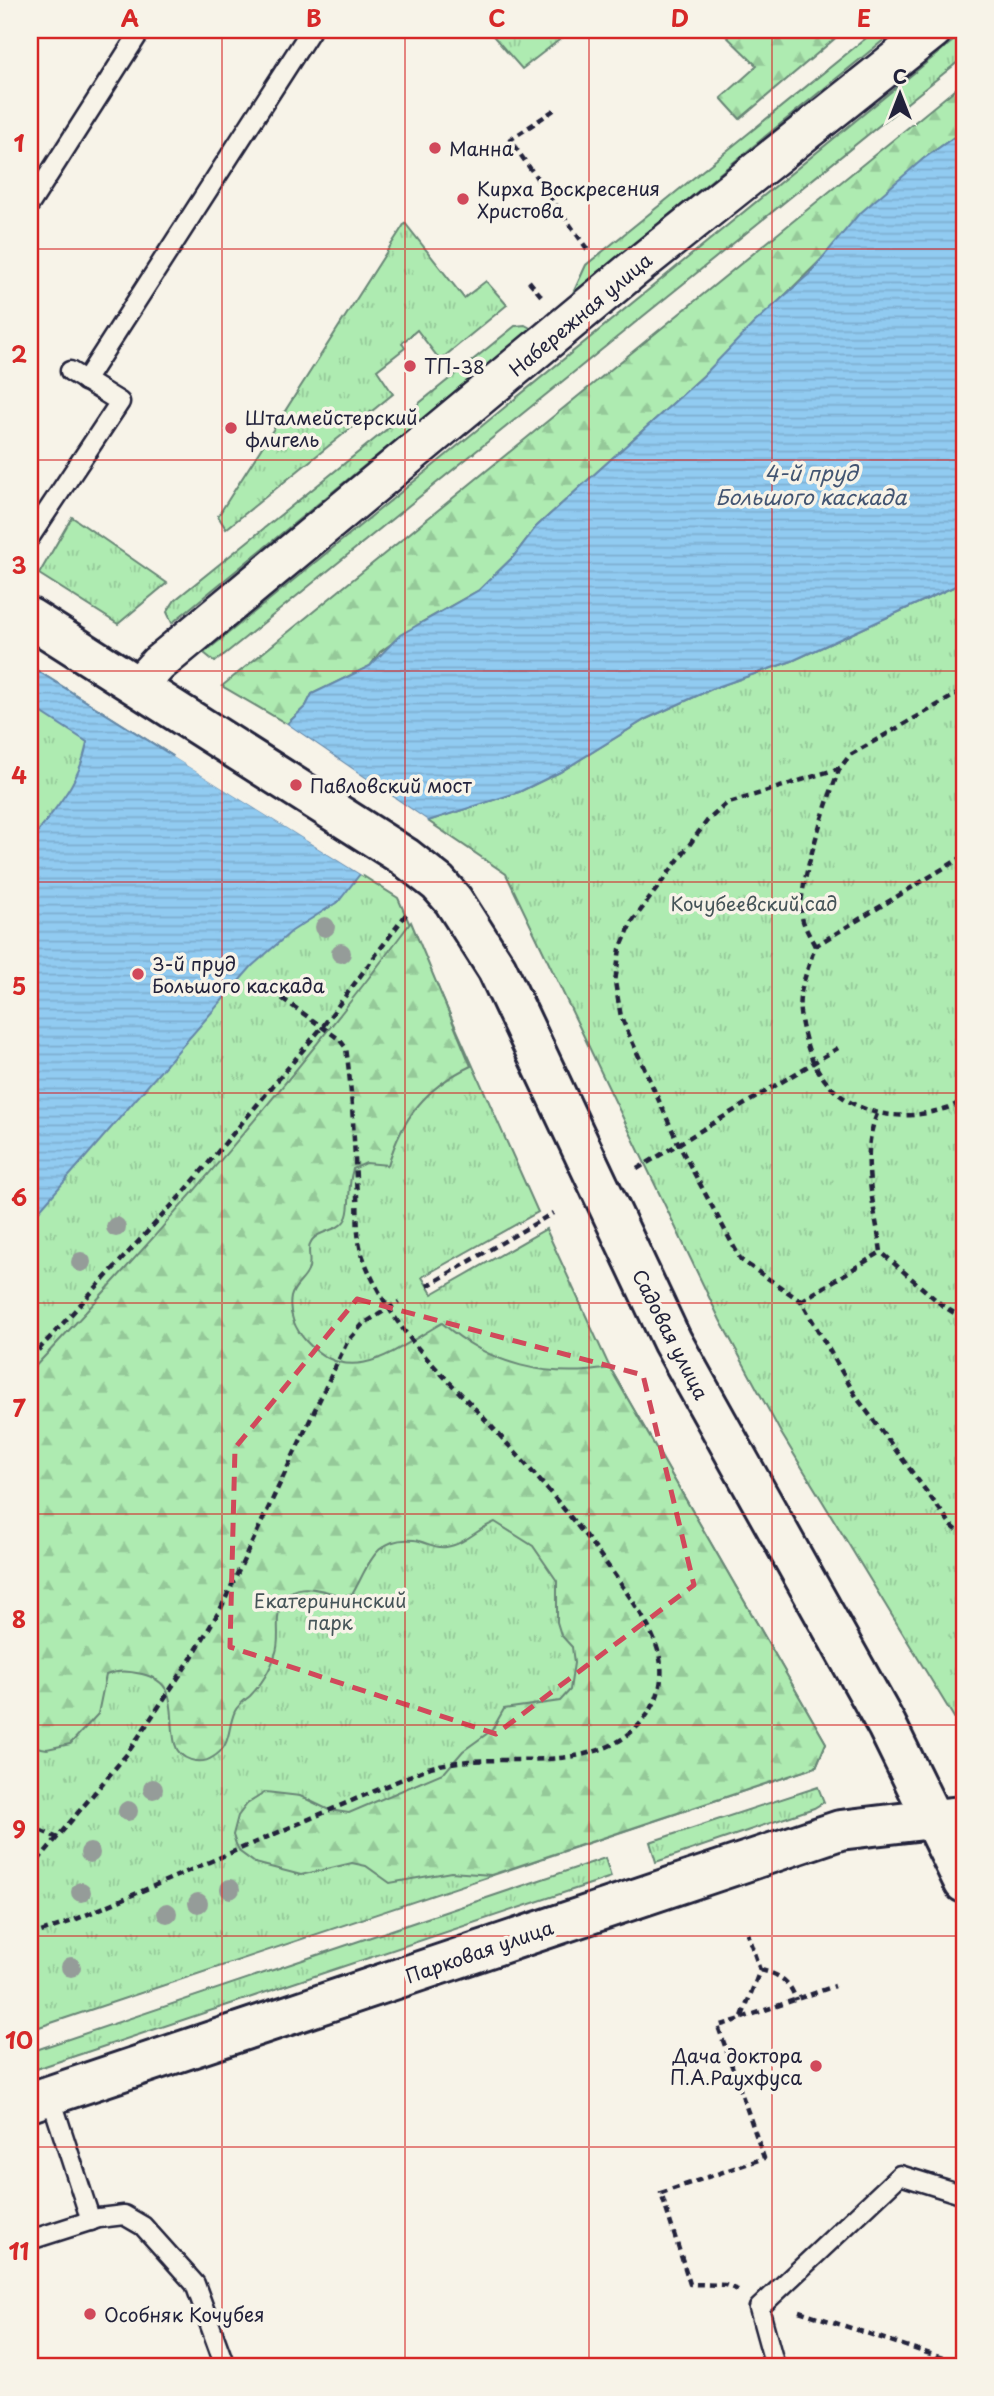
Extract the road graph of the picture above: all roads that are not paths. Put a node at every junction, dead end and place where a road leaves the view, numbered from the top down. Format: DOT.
graph roads {
  1 [pos="141,30"];
  2 [pos="311,30"];
  3 [pos="933,30"];
  4 [pos="30,204"];
  5 [pos="30,537"];
  6 [pos="30,618"];
  7 [pos="138,686"];
  8 [pos="948,1817"];
  9 [pos="964,1883"];
  10 [pos="40,2098"];
  11 [pos="964,2195"];
  12 [pos="91,2221"];
  13 [pos="30,2240"];
  14 [pos="225,2366"];
  15 [pos="775,2366"];
  1 -- 4 [label="lane"];
  2 -- 5 [label="lane"];
  3 -- 7 [label="street, Набережная улица"];
  6 -- 7 [label="main road"];
  7 -- 8 [label="main road, Садовая улица"];
  8 -- 9 [label="main road, Садовая улица"];
  8 -- 10 [label="main road, Парковая улица"];
  10 -- 12 [label="lane"];
  11 -- 15 [label="lane"];
  12 -- 13 [label="lane"];
  12 -- 14 [label="lane"];
}
